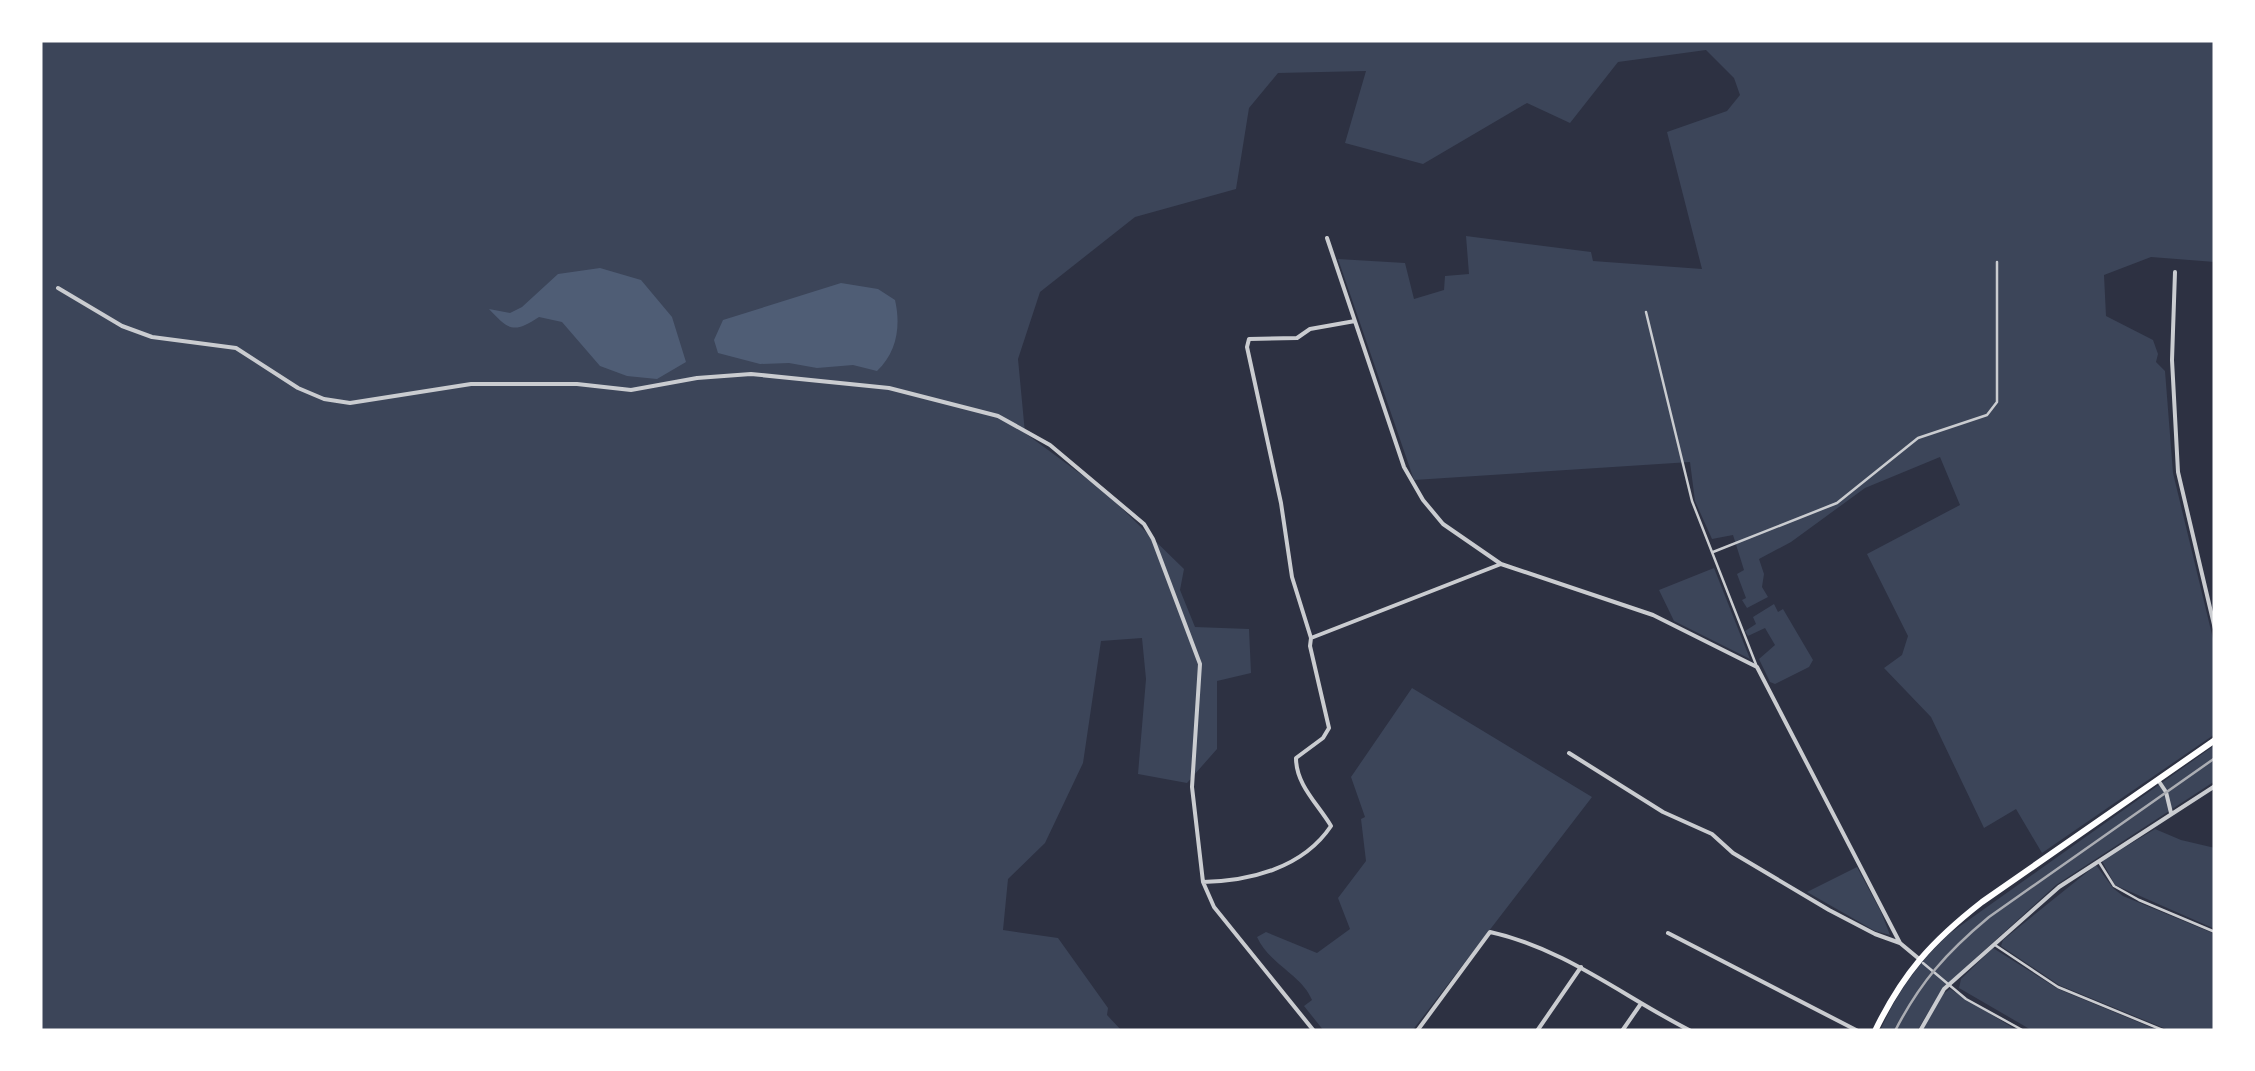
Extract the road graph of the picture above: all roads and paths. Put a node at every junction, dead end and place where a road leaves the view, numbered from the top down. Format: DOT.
graph roads {
  1 [pos="1327,238"];
  2 [pos="1997,262"];
  3 [pos="2176,272"];
  4 [pos="58,288"];
  5 [pos="1646,312"];
  6 [pos="1355,321"];
  7 [pos="1713,552"];
  8 [pos="1500,564"];
  9 [pos="2215,629"];
  10 [pos="1311,638"];
  11 [pos="1757,667"];
  12 [pos="2215,740"];
  13 [pos="1569,753"];
  14 [pos="2157,779"];
  15 [pos="2215,786"];
  16 [pos="2171,812"];
  17 [pos="2098,861"];
  18 [pos="1203,882"];
  19 [pos="2215,932"];
  20 [pos="1668,934"];
  21 [pos="1900,943"];
  22 [pos="1994,944"];
  23 [pos="1918,958"];
  24 [pos="1582,968"];
  25 [pos="1950,985"];
  26 [pos="1640,1005"];
  27 [pos="1314,1031"];
  28 [pos="1418,1031"];
  29 [pos="1537,1031"];
  30 [pos="1622,1031"];
  31 [pos="1691,1031"];
  32 [pos="1858,1031"];
  33 [pos="1875,1031"];
  34 [pos="1920,1031"];
  35 [pos="2024,1031"];
  36 [pos="2165,1031"];
  1 -- 6 [label="street"];
  2 -- 7 [label="lane"];
  3 -- 9 [label="street"];
  4 -- 18 [label="street"];
  5 -- 7 [label="lane"];
  6 -- 8 [label="street"];
  6 -- 10 [label="street"];
  7 -- 11 [label="lane"];
  8 -- 10 [label="street"];
  8 -- 11 [label="street"];
  10 -- 18 [label="street"];
  11 -- 21 [label="street"];
  12 -- 14 [label="main road"];
  13 -- 21 [label="street"];
  14 -- 16 [label="street"];
  14 -- 23 [label="main road"];
  15 -- 16 [label="street"];
  16 -- 17 [label="street"];
  17 -- 19 [label="lane"];
  17 -- 22 [label="street"];
  18 -- 27 [label="street"];
  20 -- 32 [label="street"];
  21 -- 23 [label="street"];
  22 -- 25 [label="street"];
  22 -- 36 [label="lane"];
  23 -- 25 [label="lane"];
  23 -- 33 [label="main road"];
  24 -- 26 [label="street"];
  24 -- 28 [label="street"];
  24 -- 29 [label="street"];
  25 -- 34 [label="street"];
  25 -- 35 [label="lane"];
  26 -- 30 [label="street"];
  26 -- 31 [label="street"];
}
